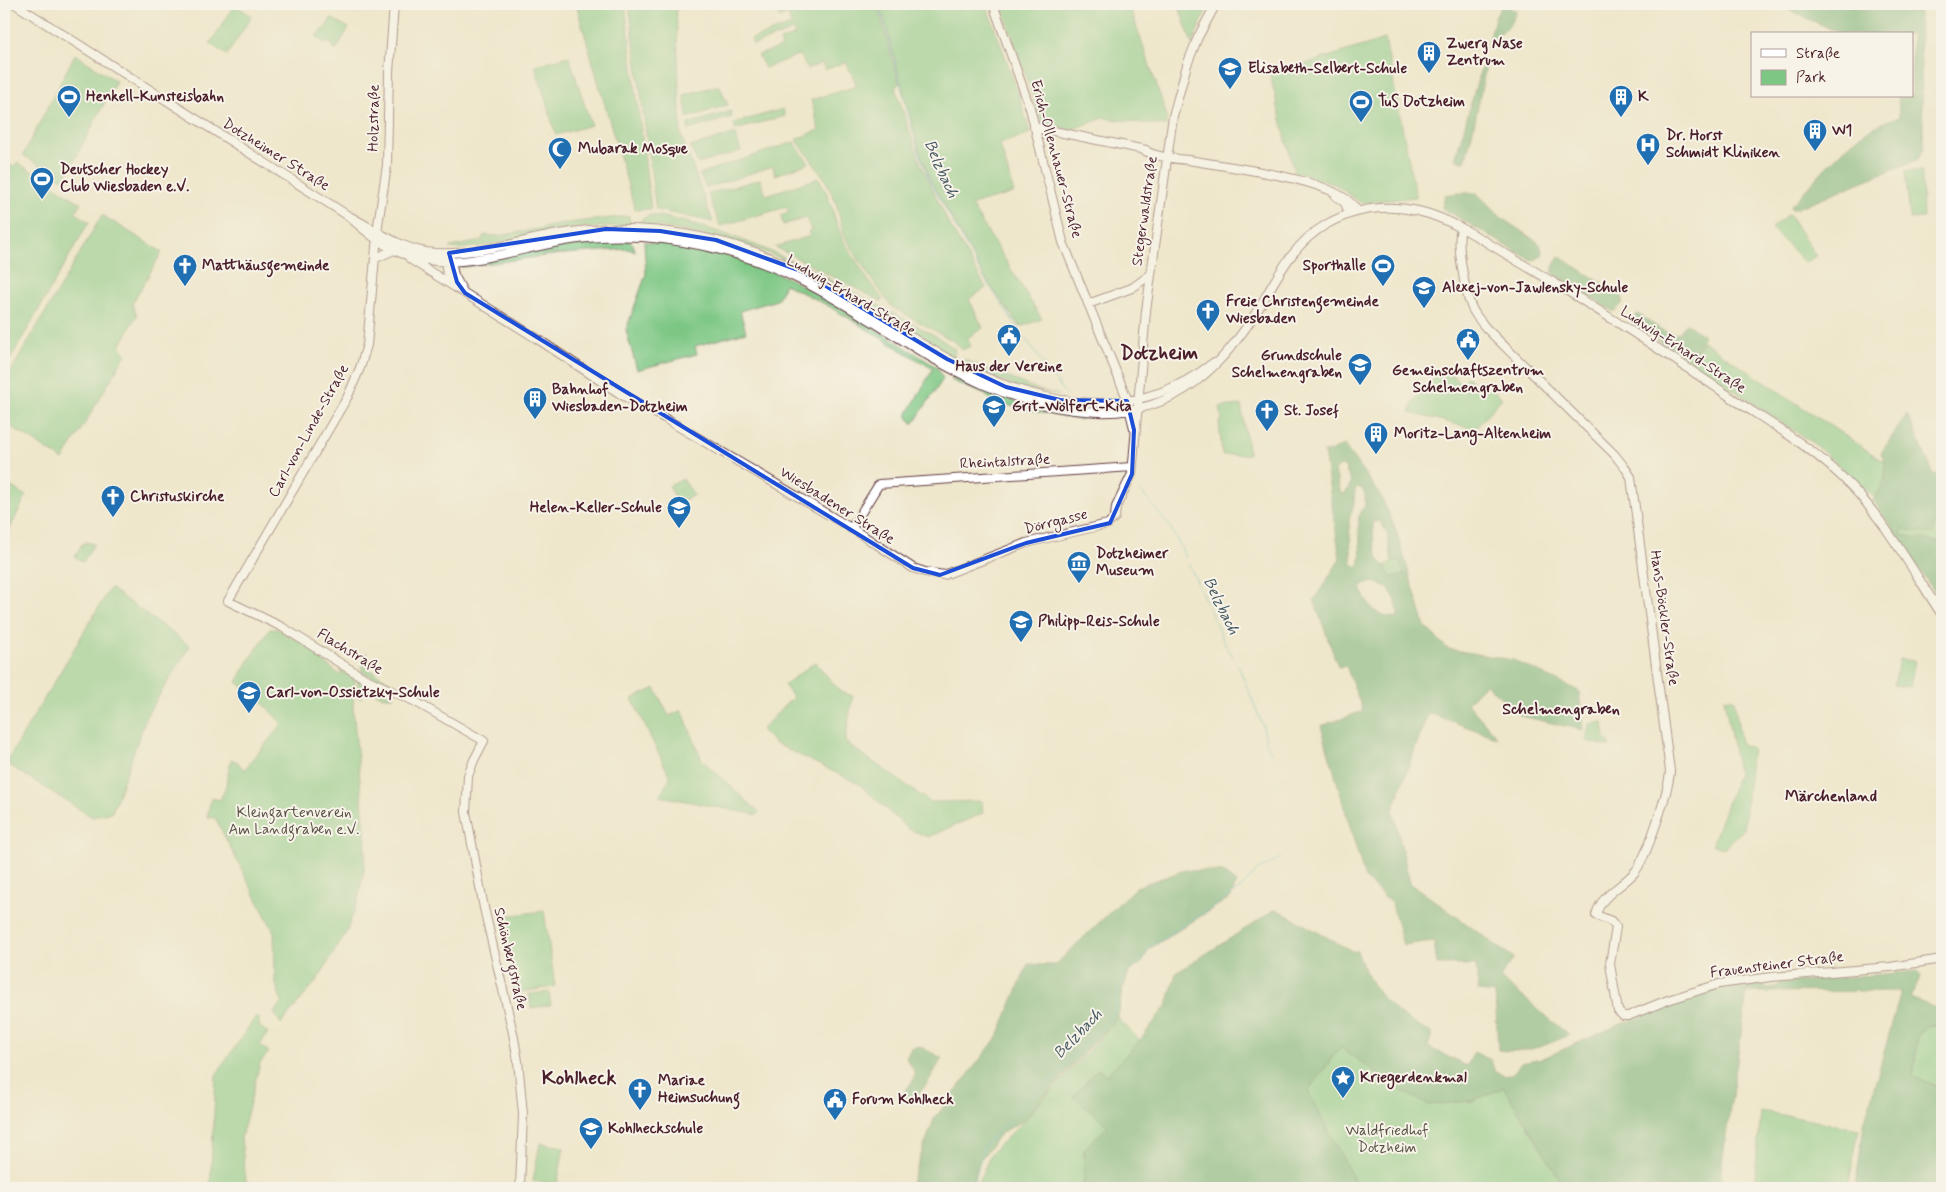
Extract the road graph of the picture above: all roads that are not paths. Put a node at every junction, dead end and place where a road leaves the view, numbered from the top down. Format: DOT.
graph roads {
  1 [pos="15,4"];
  2 [pos="394,4"];
  3 [pos="993,4"];
  4 [pos="1216,4"];
  5 [pos="1035,131"];
  6 [pos="1166,155"];
  7 [pos="1326,189"];
  8 [pos="1357,211"];
  9 [pos="1349,214"];
  10 [pos="1464,231"];
  11 [pos="377,235"];
  12 [pos="394,250"];
  13 [pos="402,254"];
  14 [pos="376,258"];
  15 [pos="449,259"];
  16 [pos="1150,275"];
  17 [pos="454,287"];
  18 [pos="1132,288"];
  19 [pos="465,293"];
  20 [pos="1147,298"];
  21 [pos="1103,299"];
  22 [pos="1088,304"];
  23 [pos="1095,320"];
  24 [pos="1230,350"];
  25 [pos="959,370"];
  26 [pos="1122,387"];
  27 [pos="1138,399"];
  28 [pos="1127,401"];
  29 [pos="1116,402"];
  30 [pos="1133,410"];
  31 [pos="1132,467"];
  32 [pos="1113,520"];
  33 [pos="852,528"];
  34 [pos="1005,552"];
  35 [pos="228,601"];
  36 [pos="1942,615"];
  37 [pos="484,741"];
  38 [pos="1942,959"];
  39 [pos="1621,1015"];
  40 [pos="520,1188"];
  1 -- 11 [label="street, Dotzheimer Straße"];
  2 -- 11 [label="street, Holzstraße"];
  3 -- 5 [label="street, Erich-Ollenhauer-Straße"];
  4 -- 6 [label="street, Stegerwaldstraße"];
  5 -- 6 [label="street"];
  5 -- 22 [label="street, Erich-Ollenhauer-Straße"];
  6 -- 7 [label="street"];
  6 -- 16 [label="street, Stegerwaldstraße"];
  7 -- 8 [label="street"];
  7 -- 9 [label="street"];
  8 -- 9 [label="street, Ludwig-Erhard-Straße"];
  8 -- 10 [label="street, Ludwig-Erhard-Straße"];
  9 -- 24 [label="street, Ludwig-Erhard-Straße"];
  10 -- 36 [label="street, Ludwig-Erhard-Straße"];
  10 -- 39 [label="street, Hans-Böckler-Straße"];
  11 -- 12 [label="street, Ludwig-Erhard-Straße"];
  11 -- 14 [label="street, Carl-von-Linde-Straße"];
  11 -- 15 [label="street, Ludwig-Erhard-Straße"];
  12 -- 13 [label="street, Ludwig-Erhard-Straße"];
  12 -- 14 [label="street"];
  13 -- 15 [label="street, Ludwig-Erhard-Straße"];
  13 -- 17 [label="street, Wiesbadener Straße"];
  14 -- 35 [label="street, Carl-von-Linde-Straße"];
  15 -- 17 [label="street"];
  15 -- 19 [label="street, Wiesbadener Straße"];
  15 -- 25 [label="street, Ludwig-Erhard-Straße"];
  16 -- 18 [label="street"];
  16 -- 20 [label="street, Stegerwaldstraße"];
  17 -- 19 [label="street, Wiesbadener Straße"];
  18 -- 20 [label="street"];
  18 -- 21 [label="street"];
  19 -- 33 [label="street, Wiesbadener Straße"];
  20 -- 27 [label="street, Stegerwaldstraße"];
  21 -- 22 [label="street"];
  21 -- 23 [label="street"];
  22 -- 23 [label="street, Erich-Ollenhauer-Straße"];
  23 -- 26 [label="street, Erich-Ollenhauer-Straße"];
  24 -- 27 [label="street, Ludwig-Erhard-Straße"];
  24 -- 30 [label="street, Ludwig-Erhard-Straße"];
  25 -- 29 [label="street, Ludwig-Erhard-Straße"];
  25 -- 30 [label="street, Ludwig-Erhard-Straße"];
  26 -- 28 [label="street, Erich-Ollenhauer-Straße"];
  26 -- 29 [label="street"];
  27 -- 28 [label="street, Ludwig-Erhard-Straße"];
  27 -- 30 [label="street, Stegerwaldstraße"];
  28 -- 29 [label="street, Ludwig-Erhard-Straße"];
  28 -- 30 [label="street, Erich-Ollenhauer-Straße"];
  30 -- 31 [label="street, Stegerwaldstraße"];
  31 -- 32 [label="street, Stegerwaldstraße"];
  31 -- 33 [label="street, Rheintalstraße"];
  32 -- 34 [label="street, Dörrgasse"];
  33 -- 34 [label="street, Wiesbadener Straße"];
  35 -- 37 [label="street, Flachstraße"];
  37 -- 40 [label="street, Schönbergstraße"];
  38 -- 39 [label="street, Frauensteiner Straße"];
}
